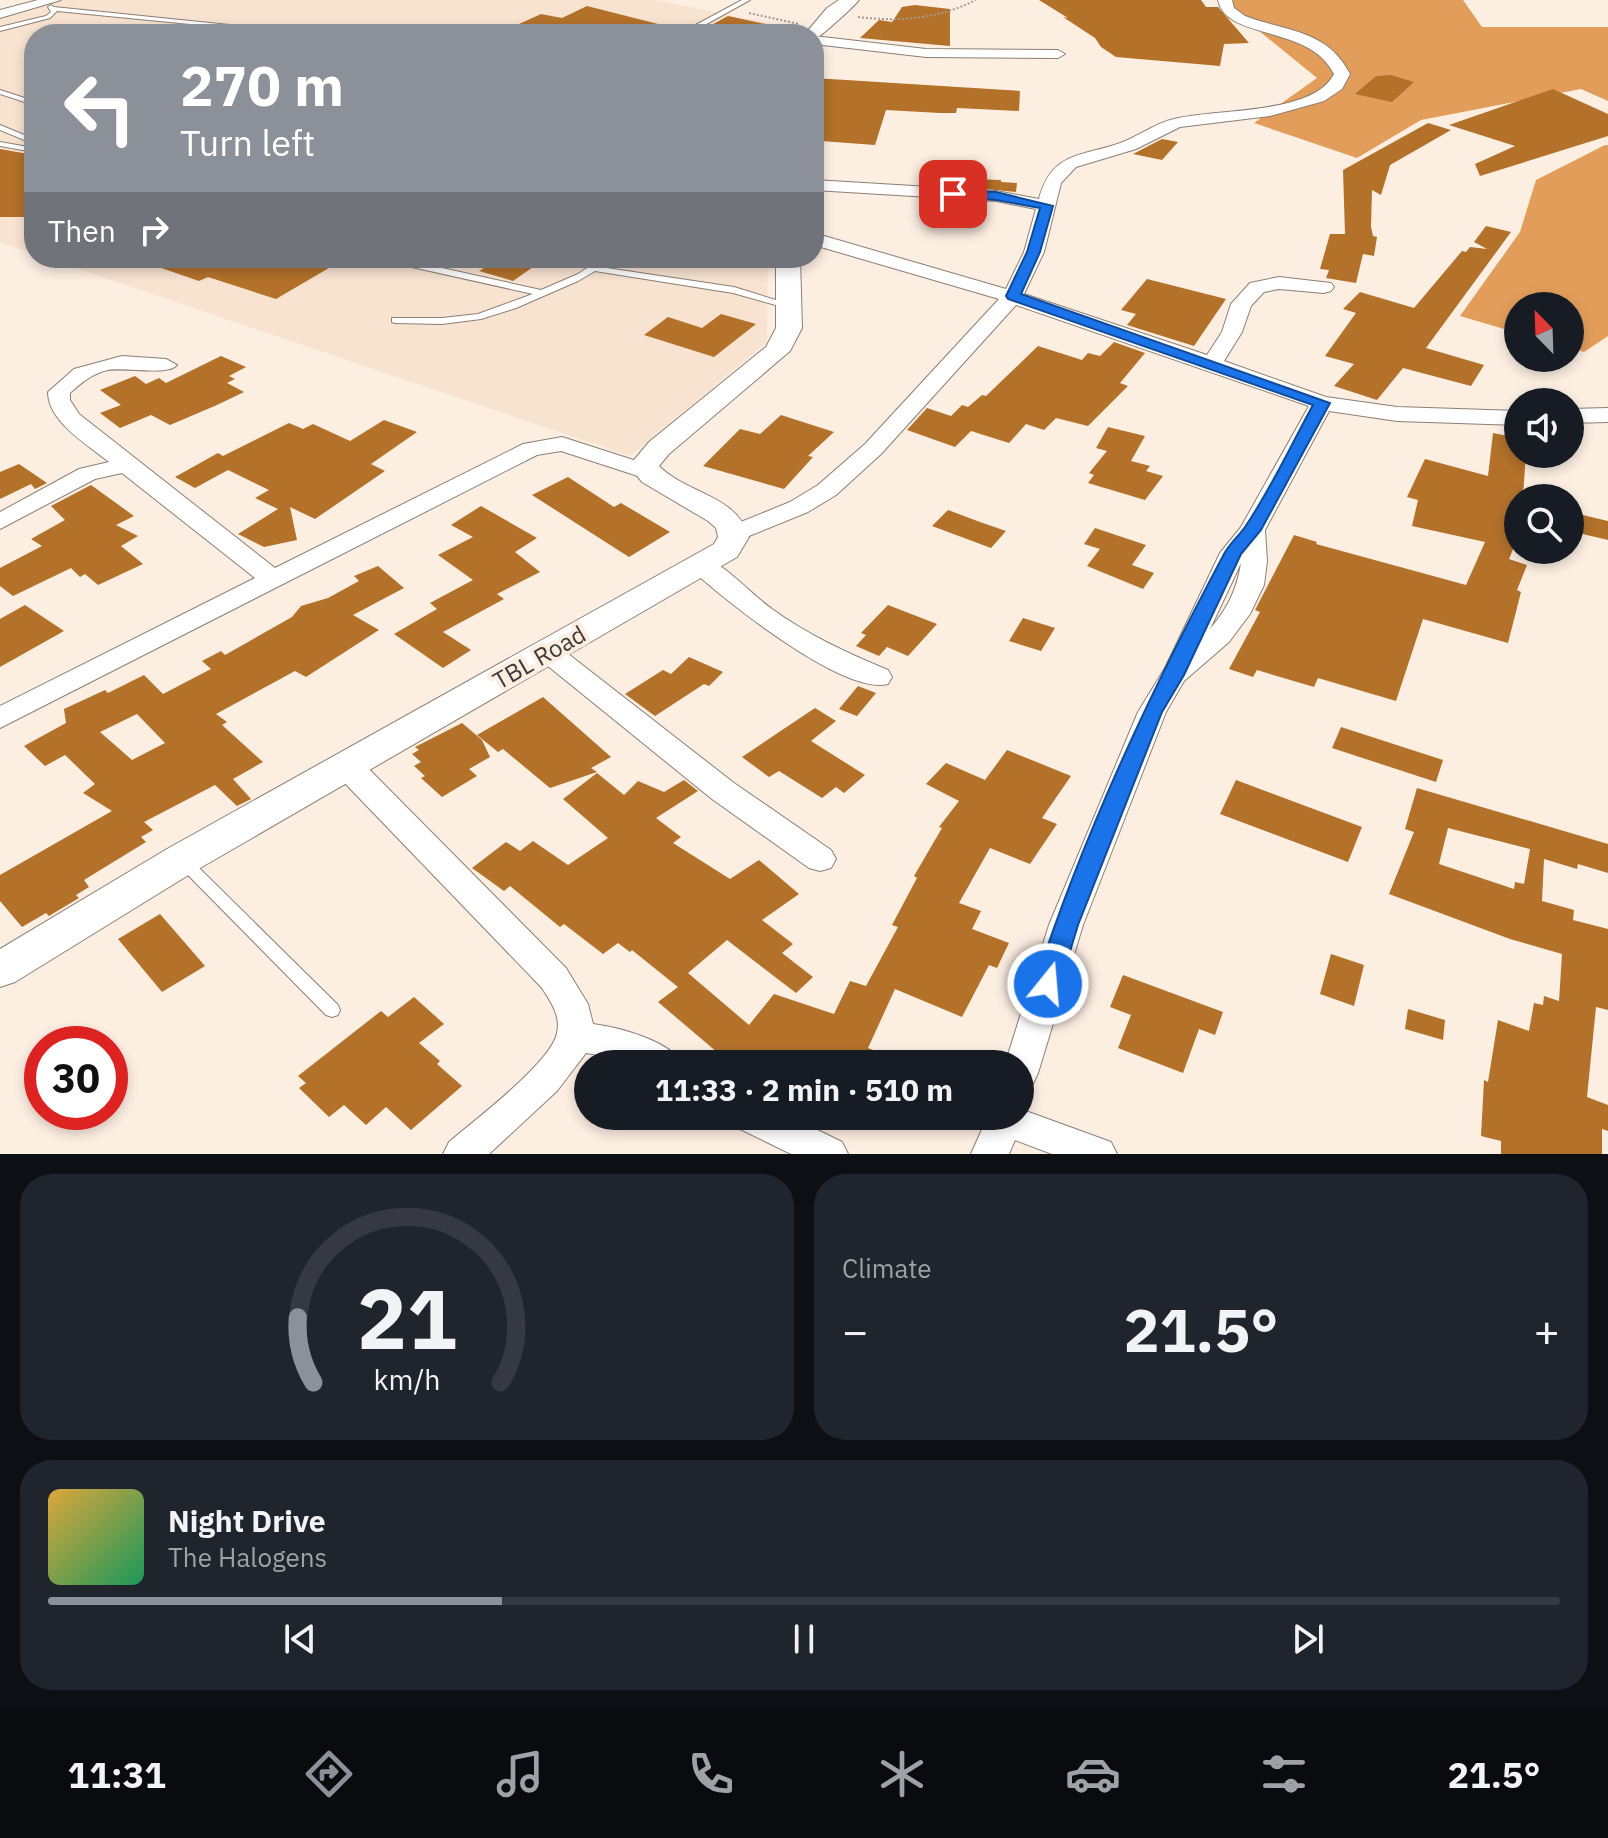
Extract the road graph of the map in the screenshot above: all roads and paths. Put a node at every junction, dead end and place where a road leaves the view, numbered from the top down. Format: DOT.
graph roads {
  1 [pos="747,0"];
  2 [pos="850,0"];
  3 [pos="976,0"];
  4 [pos="1225,0"];
  5 [pos="50,4"];
  6 [pos="727,9"];
  7 [pos="833,12"];
  8 [pos="0,14"];
  9 [pos="207,24"];
  10 [pos="700,24"];
  11 [pos="780,24"];
  12 [pos="823,24"];
  13 [pos="0,29"];
  14 [pos="824,36"];
  15 [pos="1058,54"];
  16 [pos="0,92"];
  17 [pos="24,100"];
  18 [pos="0,127"];
  19 [pos="24,138"];
  20 [pos="0,144"];
  21 [pos="24,148"];
  22 [pos="824,186"];
  23 [pos="1047,206"];
  24 [pos="824,242"];
  25 [pos="430,268"];
  26 [pos="592,268"];
  27 [pos="787,268"];
  28 [pos="1324,287"];
  29 [pos="542,293"];
  30 [pos="1013,296"];
  31 [pos="790,306"];
  32 [pos="395,320"];
  33 [pos="1212,364"];
  34 [pos="166,365"];
  35 [pos="1322,403"];
  36 [pos="1608,415"];
  37 [pos="1584,416"];
  38 [pos="1504,418"];
  39 [pos="129,464"];
  40 [pos="647,472"];
  41 [pos="0,522"];
  42 [pos="735,533"];
  43 [pos="702,565"];
  44 [pos="274,580"];
  45 [pos="548,652"];
  46 [pos="878,677"];
  47 [pos="0,718"];
  48 [pos="347,766"];
  49 [pos="820,859"];
  50 [pos="181,860"];
  51 [pos="0,970"];
  52 [pos="332,1010"];
  53 [pos="575,1036"];
  54 [pos="633,1050"];
  55 [pos="1027,1050"];
  56 [pos="780,1130"];
  57 [pos="1001,1130"];
  58 [pos="462,1154"];
  59 [pos="829,1154"];
  60 [pos="1098,1154"];
  1 -- 6 [label="lane"];
  2 -- 7 [label="street"];
  3 -- 7 [label="path"];
  4 -- 23 [label="street"];
  5 -- 8 [label="street"];
  5 -- 9 [label="lane"];
  5 -- 13 [label="lane"];
  6 -- 10 [label="lane"];
  6 -- 11 [label="path"];
  7 -- 12 [label="street"];
  14 -- 15 [label="street"];
  16 -- 17 [label="lane"];
  18 -- 19 [label="lane"];
  20 -- 21 [label="lane"];
  22 -- 23 [label="street"];
  23 -- 30 [label="street"];
  24 -- 30 [label="street"];
  25 -- 29 [label="lane"];
  26 -- 29 [label="lane"];
  26 -- 31 [label="lane"];
  27 -- 31 [label="street"];
  28 -- 33 [label="street"];
  29 -- 32 [label="lane"];
  30 -- 33 [label="street"];
  30 -- 42 [label="street"];
  31 -- 40 [label="street"];
  33 -- 35 [label="street"];
  34 -- 39 [label="street"];
  35 -- 38 [label="street"];
  35 -- 55 [label="street"];
  36 -- 37 [label="street"];
  39 -- 41 [label="street"];
  39 -- 44 [label="street"];
  40 -- 42 [label="street"];
  40 -- 44 [label="street"];
  42 -- 43 [label="street, TBL Road"];
  43 -- 45 [label="street, TBL Road"];
  43 -- 46 [label="street"];
  44 -- 47 [label="street"];
  45 -- 48 [label="street, TBL Road"];
  45 -- 49 [label="street"];
  48 -- 50 [label="street, TBL Road"];
  48 -- 53 [label="street"];
  50 -- 51 [label="street, TBL Road"];
  50 -- 52 [label="lane"];
  53 -- 54 [label="street"];
  53 -- 58 [label="street"];
  56 -- 59 [label="street"];
  57 -- 60 [label="street"];
}
